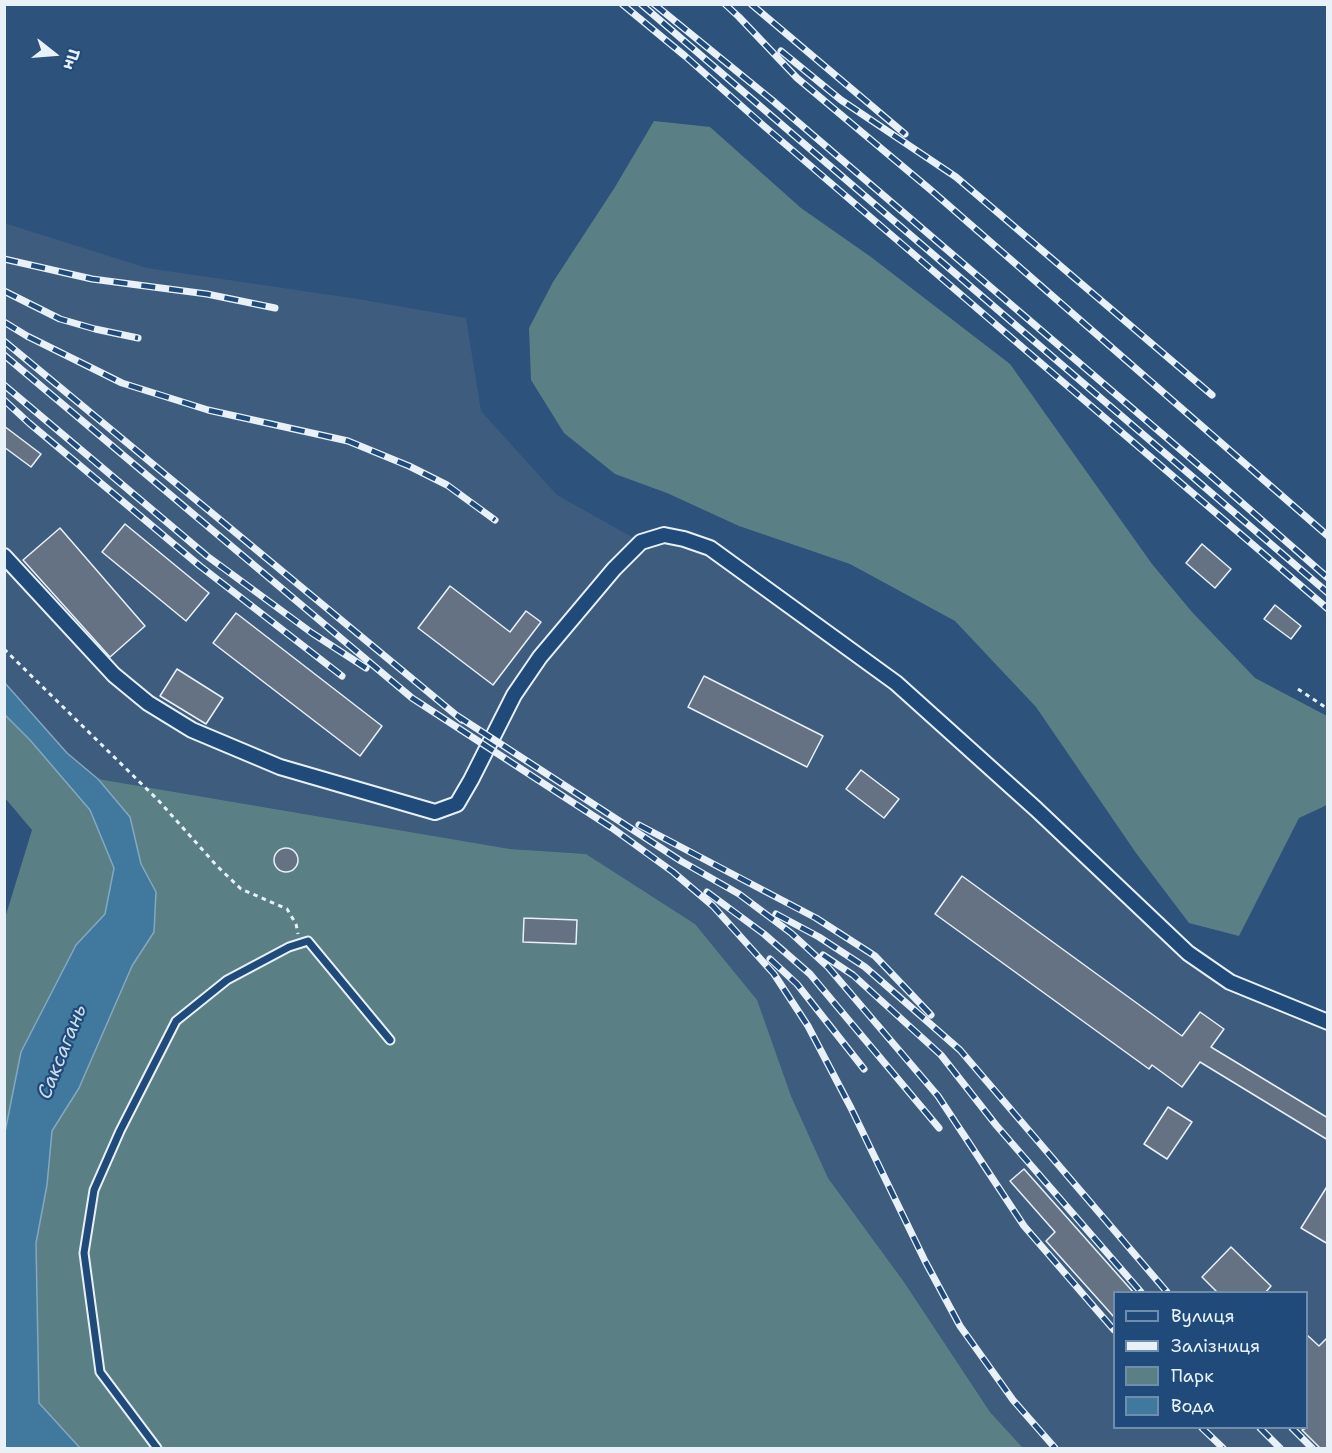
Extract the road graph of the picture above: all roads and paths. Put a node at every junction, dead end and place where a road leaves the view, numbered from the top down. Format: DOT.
graph roads {
  1 [pos="4,556"];
  2 [pos="4,649"];
  3 [pos="1298,689"];
  4 [pos="1328,709"];
  5 [pos="300,944"];
  6 [pos="1328,1022"];
  7 [pos="390,1040"];
  8 [pos="157,1449"];
  1 -- 6 [label="street"];
  2 -- 5 [label="path"];
  3 -- 4 [label="path"];
  5 -- 7 [label="lane"];
  5 -- 8 [label="lane"];
}
